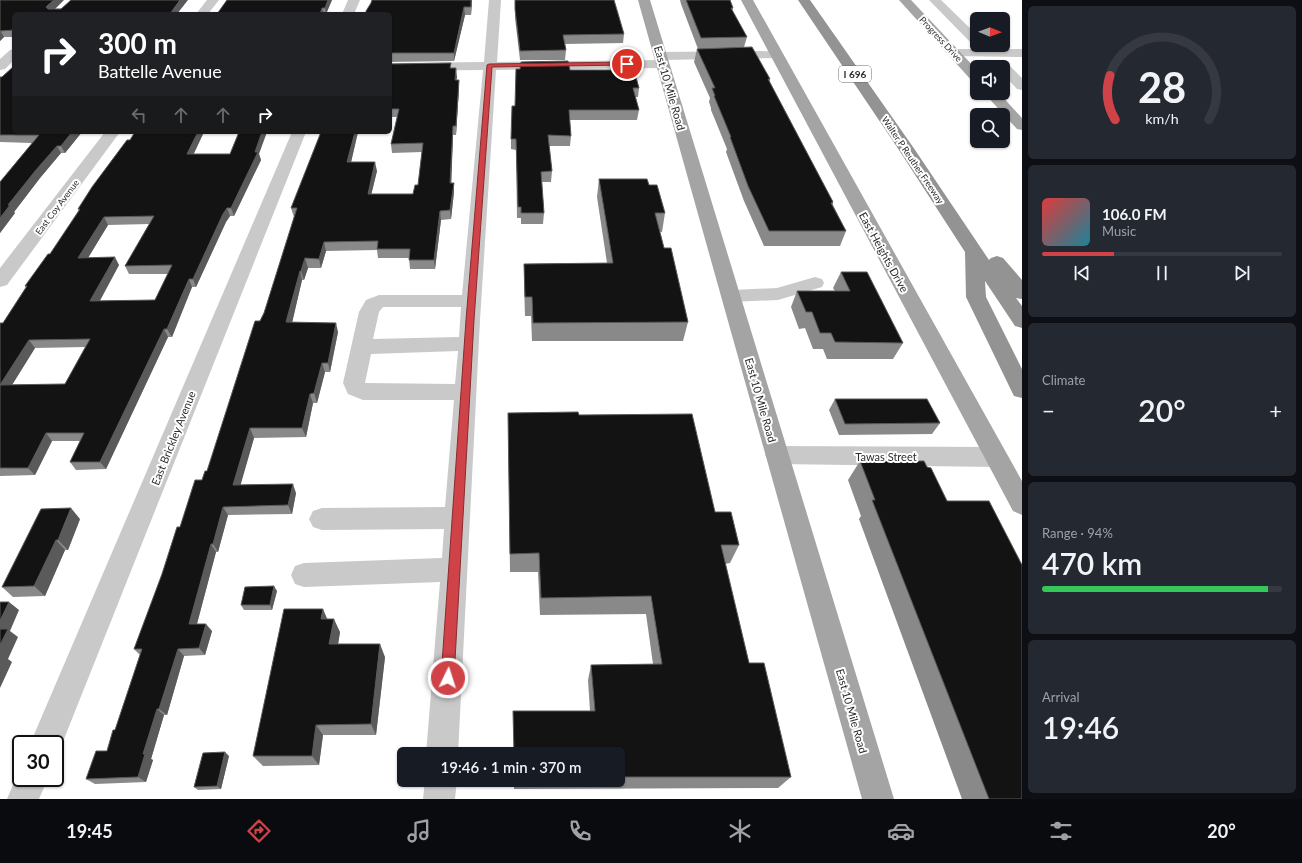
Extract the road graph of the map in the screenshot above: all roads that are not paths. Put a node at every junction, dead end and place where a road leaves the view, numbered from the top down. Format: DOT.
graph roads {
  1 [pos="213,0"];
  2 [pos="354,0"];
  3 [pos="495,0"];
  4 [pos="644,0"];
  5 [pos="747,0"];
  6 [pos="804,0"];
  7 [pos="905,0"];
  8 [pos="935,0"];
  9 [pos="204,12"];
  10 [pos="349,12"];
  11 [pos="970,35"];
  12 [pos="575,50"];
  13 [pos="970,51"];
  14 [pos="988,52"];
  15 [pos="1010,52"];
  16 [pos="954,53"];
  17 [pos="1022,53"];
  18 [pos="12,55"];
  19 [pos="657,55"];
  20 [pos="777,55"];
  21 [pos="996,60"];
  22 [pos="489,65"];
  23 [pos="577,65"];
  24 [pos="0,66"];
  25 [pos="392,67"];
  26 [pos="970,70"];
  27 [pos="0,71"];
  28 [pos="12,71"];
  29 [pos="1010,74"];
  30 [pos="1022,86"];
  31 [pos="998,100"];
  32 [pos="1022,126"];
  33 [pos="111,134"];
  34 [pos="298,134"];
  35 [pos="906,147"];
  36 [pos="974,252"];
  37 [pos="0,281"];
  38 [pos="815,283"];
  39 [pos="1022,293"];
  40 [pos="731,296"];
  41 [pos="471,301"];
  42 [pos="1022,321"];
  43 [pos="468,344"];
  44 [pos="362,347"];
  45 [pos="1022,390"];
  46 [pos="465,392"];
  47 [pos="777,455"];
  48 [pos="996,457"];
  49 [pos="1022,504"];
  50 [pos="458,518"];
  51 [pos="322,519"];
  52 [pos="455,570"];
  53 [pos="304,575"];
  54 [pos="50,735"];
  55 [pos="442,747"];
  56 [pos="28,787"];
  57 [pos="440,787"];
  58 [pos="23,799"];
  59 [pos="439,799"];
  60 [pos="878,799"];
  1 -- 9 [label="street"];
  2 -- 10 [label="street"];
  3 -- 22 [label="street"];
  4 -- 19 [label="main road, East 10 Mile Road"];
  5 -- 20 [label="main road, East Heights Drive"];
  6 -- 35 [label="highway, Walter P Reuther Freeway / I 696"];
  7 -- 16 [label="main road, Progress Drive"];
  8 -- 11 [label="street"];
  12 -- 23 [label="street"];
  13 -- 16 [label="street"];
  14 -- 21 [label="street"];
  15 -- 17 [label="street"];
  16 -- 26 [label="main road, Progress Drive"];
  18 -- 24 [label="street"];
  19 -- 20 [label="street"];
  19 -- 23 [label="street"];
  19 -- 40 [label="main road, East 10 Mile Road"];
  20 -- 48 [label="main road, East Heights Drive"];
  22 -- 23 [label="street"];
  22 -- 25 [label="street"];
  22 -- 41 [label="street"];
  27 -- 28 [label="street"];
  29 -- 30 [label="street"];
  31 -- 32 [label="main road"];
  33 -- 37 [label="street, East Coy Avenue"];
  34 -- 54 [label="street, East Brickley Avenue"];
  35 -- 36 [label="highway, Walter P Reuther Freeway / I 696"];
  35 -- 39 [label="highway"];
  36 -- 42 [label="highway, Walter P Reuther Freeway / I 696"];
  36 -- 45 [label="highway"];
  38 -- 40 [label="street"];
  40 -- 47 [label="main road, East 10 Mile Road"];
  41 -- 43 [label="street"];
  41 -- 44 [label="street"];
  43 -- 44 [label="street"];
  43 -- 46 [label="street"];
  44 -- 46 [label="street"];
  46 -- 50 [label="street"];
  47 -- 48 [label="street, Tawas Street"];
  47 -- 60 [label="main road, East 10 Mile Road"];
  48 -- 49 [label="main road, East Heights Drive"];
  50 -- 51 [label="street"];
  50 -- 52 [label="street"];
  52 -- 53 [label="street"];
  52 -- 55 [label="street"];
  56 -- 58 [label="street"];
  57 -- 59 [label="street"];
}
